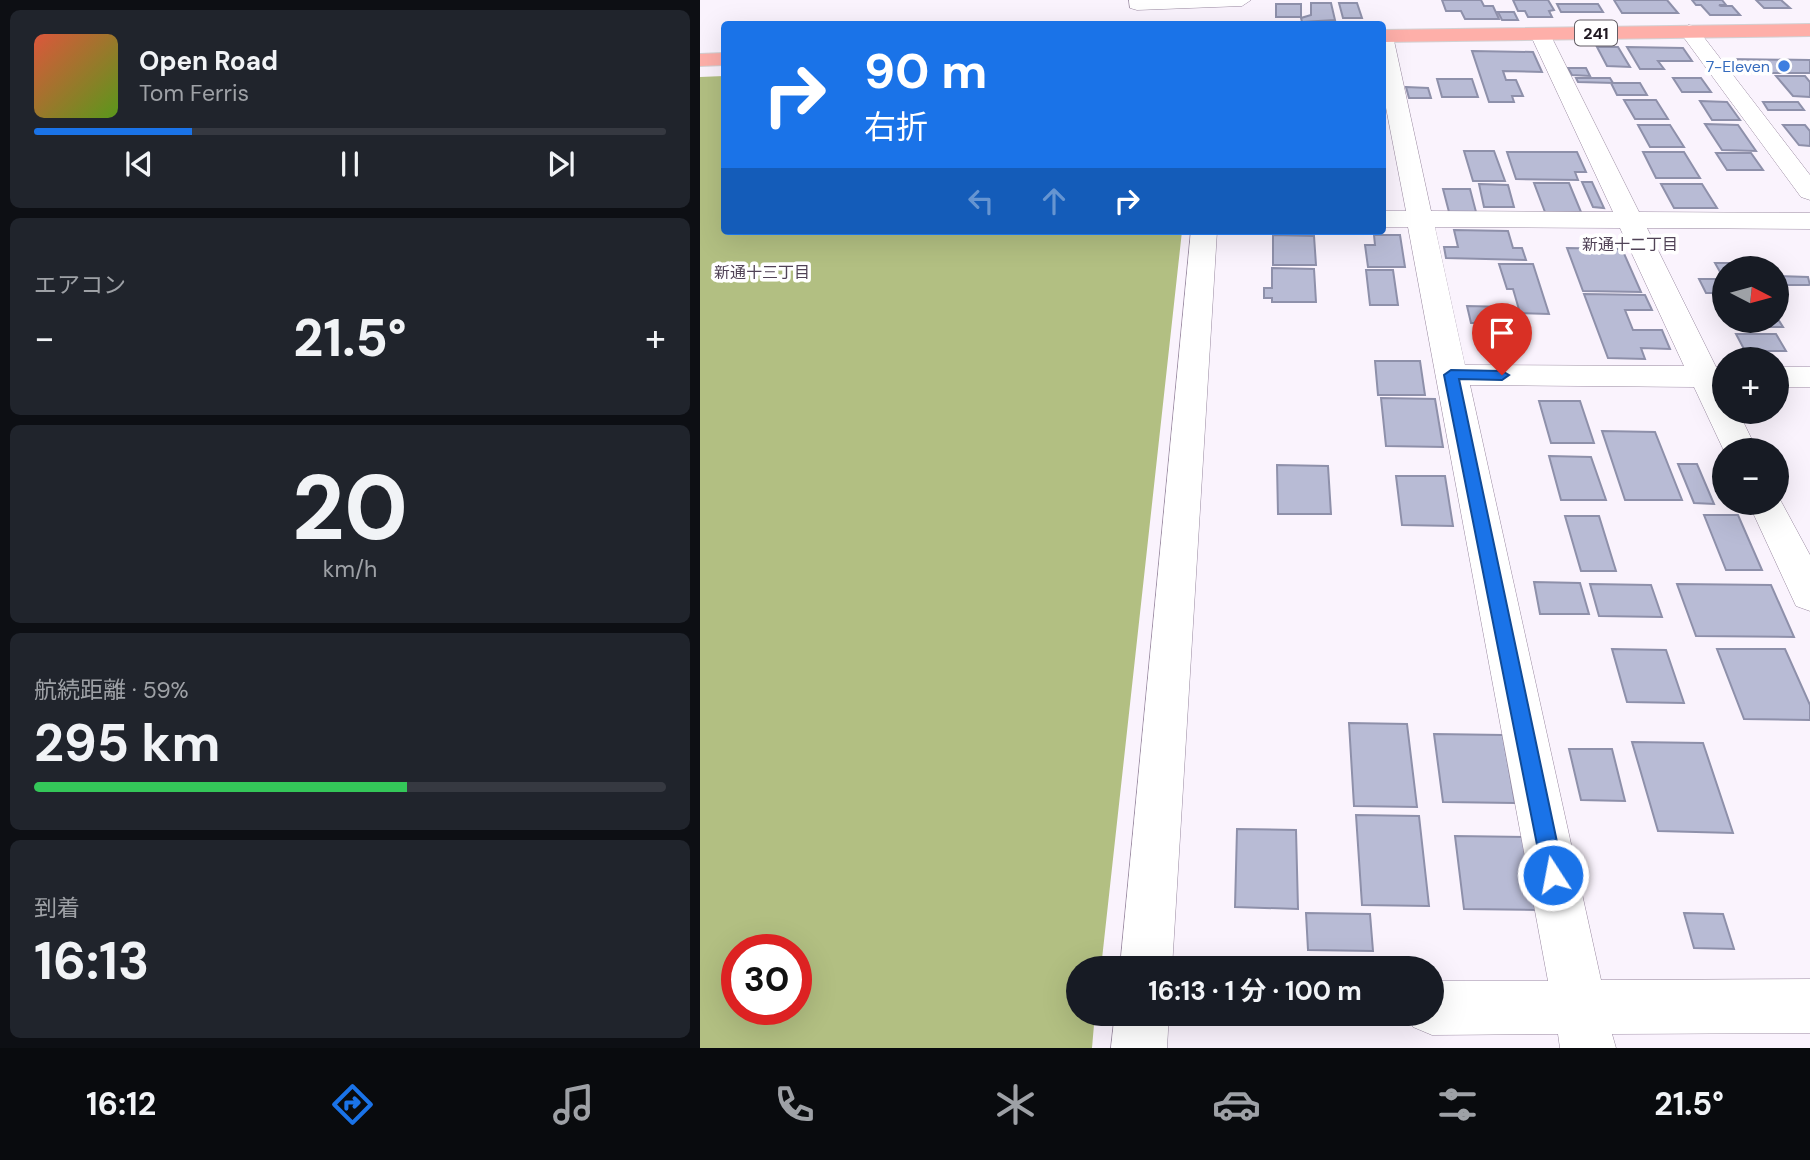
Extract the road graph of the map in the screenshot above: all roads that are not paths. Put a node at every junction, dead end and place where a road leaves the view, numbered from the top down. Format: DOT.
graph roads {
  1 [pos="1138,0"];
  2 [pos="1242,0"];
  3 [pos="1810,30"];
  4 [pos="1689,31"];
  5 [pos="1540,34"];
  6 [pos="1386,36"];
  7 [pos="1386,51"];
  8 [pos="721,59"];
  9 [pos="700,60"];
  10 [pos="1810,192"];
  11 [pos="1386,219"];
  12 [pos="1420,219"];
  13 [pos="1630,220"];
  14 [pos="1810,221"];
  15 [pos="1205,235"];
  16 [pos="1712,373"];
  17 [pos="1451,375"];
  18 [pos="1712,377"];
  19 [pos="1789,377"];
  20 [pos="1810,377"];
  21 [pos="1772,515"];
  22 [pos="1810,595"];
  23 [pos="1147,956"];
  24 [pos="1810,1006"];
  25 [pos="1444,1010"];
  26 [pos="1141,1026"];
  27 [pos="1584,1028"];
  28 [pos="1139,1048"];
  1 -- 2 [label="street"];
  3 -- 4 [label="highway, 241"];
  4 -- 5 [label="highway, 241"];
  4 -- 10 [label="street"];
  5 -- 6 [label="highway, 241"];
  5 -- 13 [label="street"];
  7 -- 12 [label="street"];
  8 -- 9 [label="highway"];
  11 -- 12 [label="street"];
  12 -- 13 [label="street"];
  12 -- 17 [label="street"];
  13 -- 14 [label="street"];
  13 -- 16 [label="street"];
  15 -- 23 [label="street"];
  17 -- 18 [label="street"];
  17 -- 27 [label="street"];
  19 -- 20 [label="street"];
  21 -- 22 [label="street"];
  24 -- 27 [label="street"];
  25 -- 27 [label="street"];
  26 -- 28 [label="street"];
}
